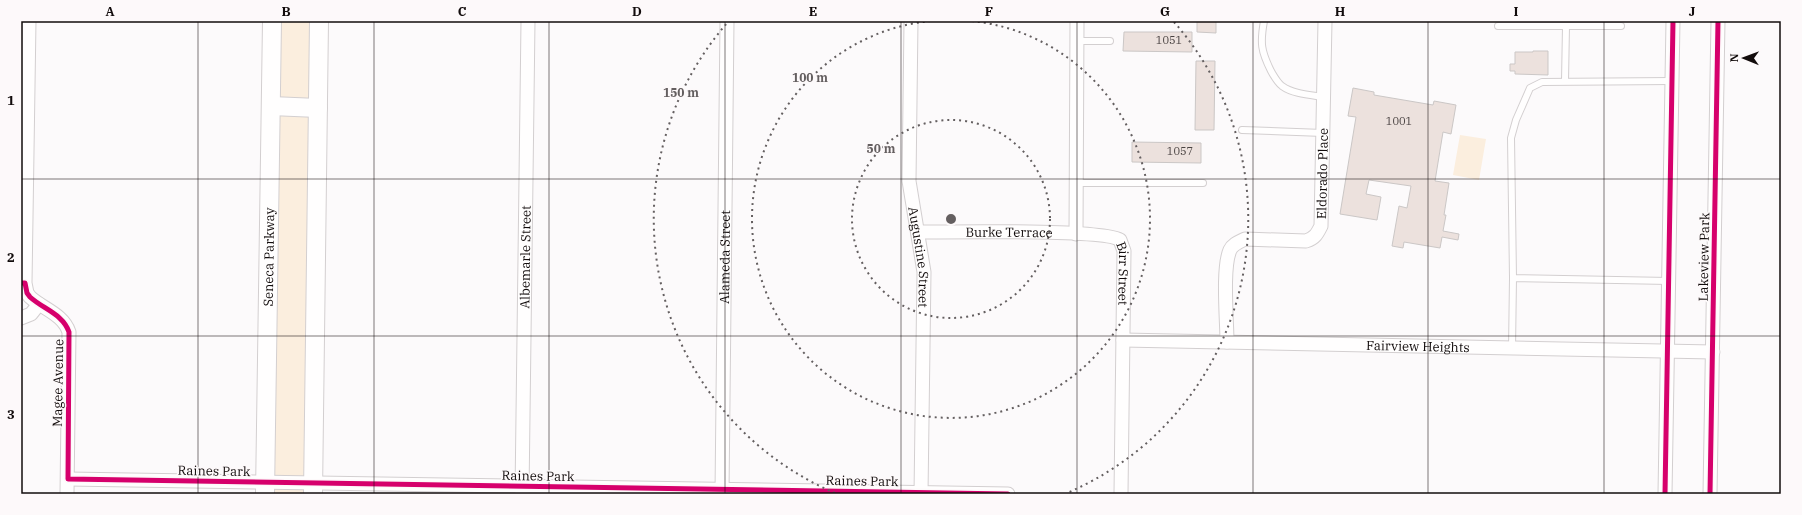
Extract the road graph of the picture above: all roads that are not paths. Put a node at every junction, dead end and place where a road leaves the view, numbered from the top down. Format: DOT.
graph roads {
  1 [pos="29,21"];
  2 [pos="272,21"];
  3 [pos="319,21"];
  4 [pos="528,21"];
  5 [pos="727,21"];
  6 [pos="911,21"];
  7 [pos="1077,21"];
  8 [pos="1264,21"];
  9 [pos="1325,21"];
  10 [pos="1673,21"];
  11 [pos="1718,21"];
  12 [pos="1498,26"];
  13 [pos="1566,26"];
  14 [pos="1621,26"];
  15 [pos="1077,41"];
  16 [pos="1110,41"];
  17 [pos="1672,81"];
  18 [pos="1566,82"];
  19 [pos="1324,97"];
  20 [pos="271,106"];
  21 [pos="318,108"];
  22 [pos="1242,130"];
  23 [pos="1323,133"];
  24 [pos="1077,183"];
  25 [pos="1203,183"];
  26 [pos="918,232"];
  27 [pos="1076,234"];
  28 [pos="1513,278"];
  29 [pos="1669,281"];
  30 [pos="23,283"];
  31 [pos="39,304"];
  32 [pos="21,318"];
  33 [pos="1123,340"];
  34 [pos="1227,342"];
  35 [pos="1512,349"];
  36 [pos="1668,351"];
  37 [pos="1713,352"];
  38 [pos="68,479"];
  39 [pos="265,488"];
  40 [pos="314,489"];
  41 [pos="522,490"];
  42 [pos="722,492"];
  43 [pos="921,493"];
  44 [pos="67,494"];
  45 [pos="1008,494"];
  46 [pos="1121,494"];
  47 [pos="1665,494"];
  48 [pos="1710,494"];
  1 -- 30 [label="street, Magee Avenue"];
  2 -- 20 [label="street, Seneca Parkway"];
  3 -- 21 [label="street"];
  4 -- 41 [label="street, Albemarle Street"];
  5 -- 42 [label="street, Alameda Street"];
  6 -- 26 [label="street, Augustine Street"];
  7 -- 15 [label="street"];
  8 -- 19 [label="lane"];
  9 -- 19 [label="street, Eldorado Place"];
  10 -- 17 [label="street"];
  11 -- 37 [label="street, Lakeview Park"];
  12 -- 13 [label="lane"];
  13 -- 14 [label="lane"];
  13 -- 18 [label="lane"];
  15 -- 16 [label="lane"];
  15 -- 24 [label="street"];
  17 -- 18 [label="lane"];
  17 -- 29 [label="street"];
  18 -- 28 [label="lane"];
  19 -- 23 [label="street, Eldorado Place"];
  20 -- 21 [label="street"];
  20 -- 39 [label="street, Seneca Parkway"];
  21 -- 40 [label="street"];
  22 -- 23 [label="lane"];
  23 -- 34 [label="street, Eldorado Place"];
  24 -- 25 [label="lane"];
  24 -- 27 [label="street"];
  26 -- 27 [label="street, Burke Terrace"];
  26 -- 43 [label="street, Augustine Street"];
  27 -- 33 [label="street, Birr Street"];
  28 -- 29 [label="lane"];
  28 -- 35 [label="lane"];
  29 -- 36 [label="street"];
  30 -- 31 [label="street, Magee Avenue"];
  31 -- 32 [label="street"];
  31 -- 38 [label="street, Magee Avenue"];
  33 -- 34 [label="street, Fairview Heights"];
  33 -- 46 [label="street, Birr Street"];
  34 -- 35 [label="street, Fairview Heights"];
  35 -- 36 [label="street, Fairview Heights"];
  36 -- 37 [label="street, Fairview Heights"];
  36 -- 47 [label="street"];
  37 -- 48 [label="street, Lakeview Park"];
  38 -- 39 [label="street, Raines Park"];
  38 -- 44 [label="street, Magee Avenue"];
  39 -- 40 [label="street, Raines Park"];
  40 -- 41 [label="street, Raines Park"];
  41 -- 42 [label="street, Raines Park"];
  42 -- 43 [label="street, Raines Park"];
  43 -- 45 [label="street, Raines Park"];
}
